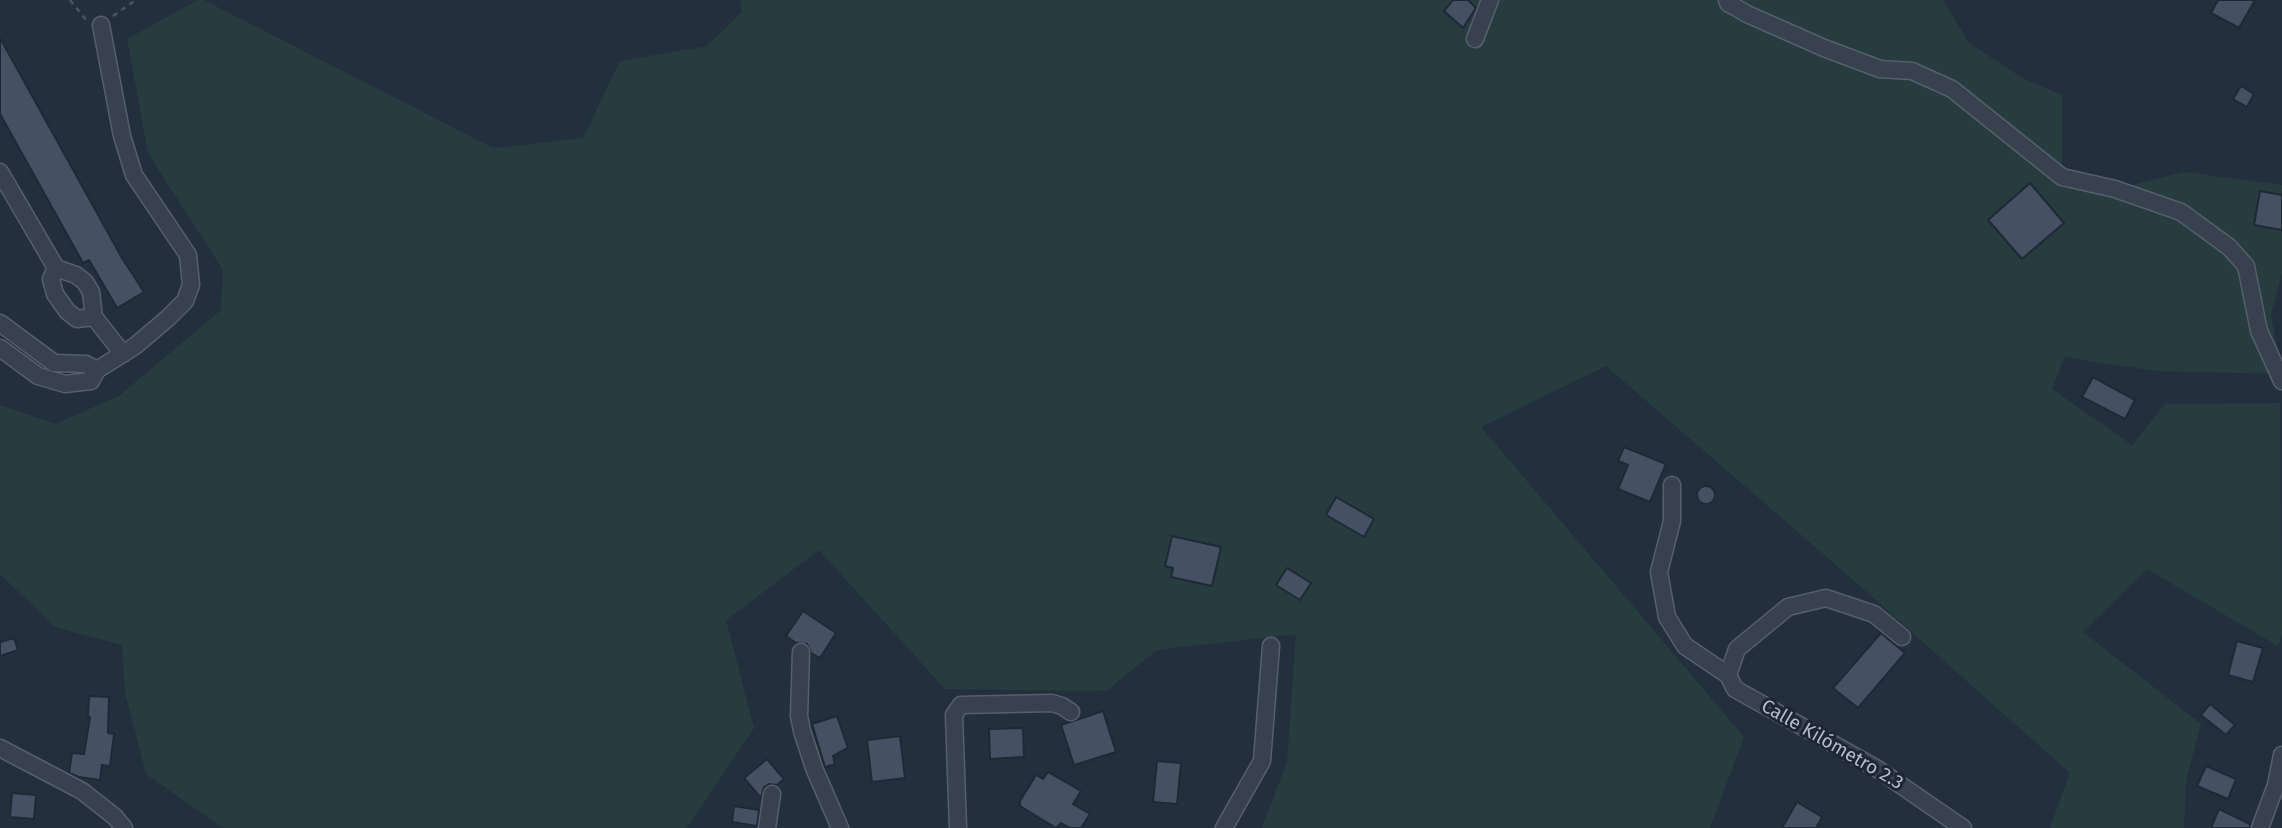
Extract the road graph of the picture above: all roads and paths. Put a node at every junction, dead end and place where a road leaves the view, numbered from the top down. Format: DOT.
graph roads {
  1 [pos="1490,0"];
  2 [pos="1727,0"];
  3 [pos="102,25"];
  4 [pos="1475,38"];
  5 [pos="0,172"];
  6 [pos="56,268"];
  7 [pos="94,317"];
  8 [pos="0,323"];
  9 [pos="0,348"];
  10 [pos="123,354"];
  11 [pos="97,370"];
  12 [pos="2282,381"];
  13 [pos="1672,485"];
  14 [pos="1902,637"];
  15 [pos="1271,646"];
  16 [pos="801,652"];
  17 [pos="1728,675"];
  18 [pos="1071,712"];
  19 [pos="0,748"];
  20 [pos="2282,755"];
  21 [pos="772,794"];
  22 [pos="124,828"];
  23 [pos="767,828"];
  24 [pos="841,828"];
  25 [pos="958,828"];
  26 [pos="1224,828"];
  27 [pos="1964,828"];
  28 [pos="2260,828"];
  1 -- 4 [label="street"];
  2 -- 12 [label="street"];
  3 -- 10 [label="street"];
  5 -- 6 [label="street"];
  6 -- 7 [label="street"];
  6 -- 7 [label="street"];
  7 -- 10 [label="street"];
  8 -- 11 [label="street"];
  9 -- 11 [label="street"];
  10 -- 11 [label="street"];
  13 -- 17 [label="street, Calle Kilómetro 2.3"];
  14 -- 17 [label="street"];
  15 -- 26 [label="street"];
  16 -- 24 [label="street"];
  17 -- 27 [label="street, Calle Kilómetro 2.3"];
  18 -- 25 [label="street"];
  19 -- 22 [label="street"];
  20 -- 28 [label="street"];
  21 -- 23 [label="street"];
}
